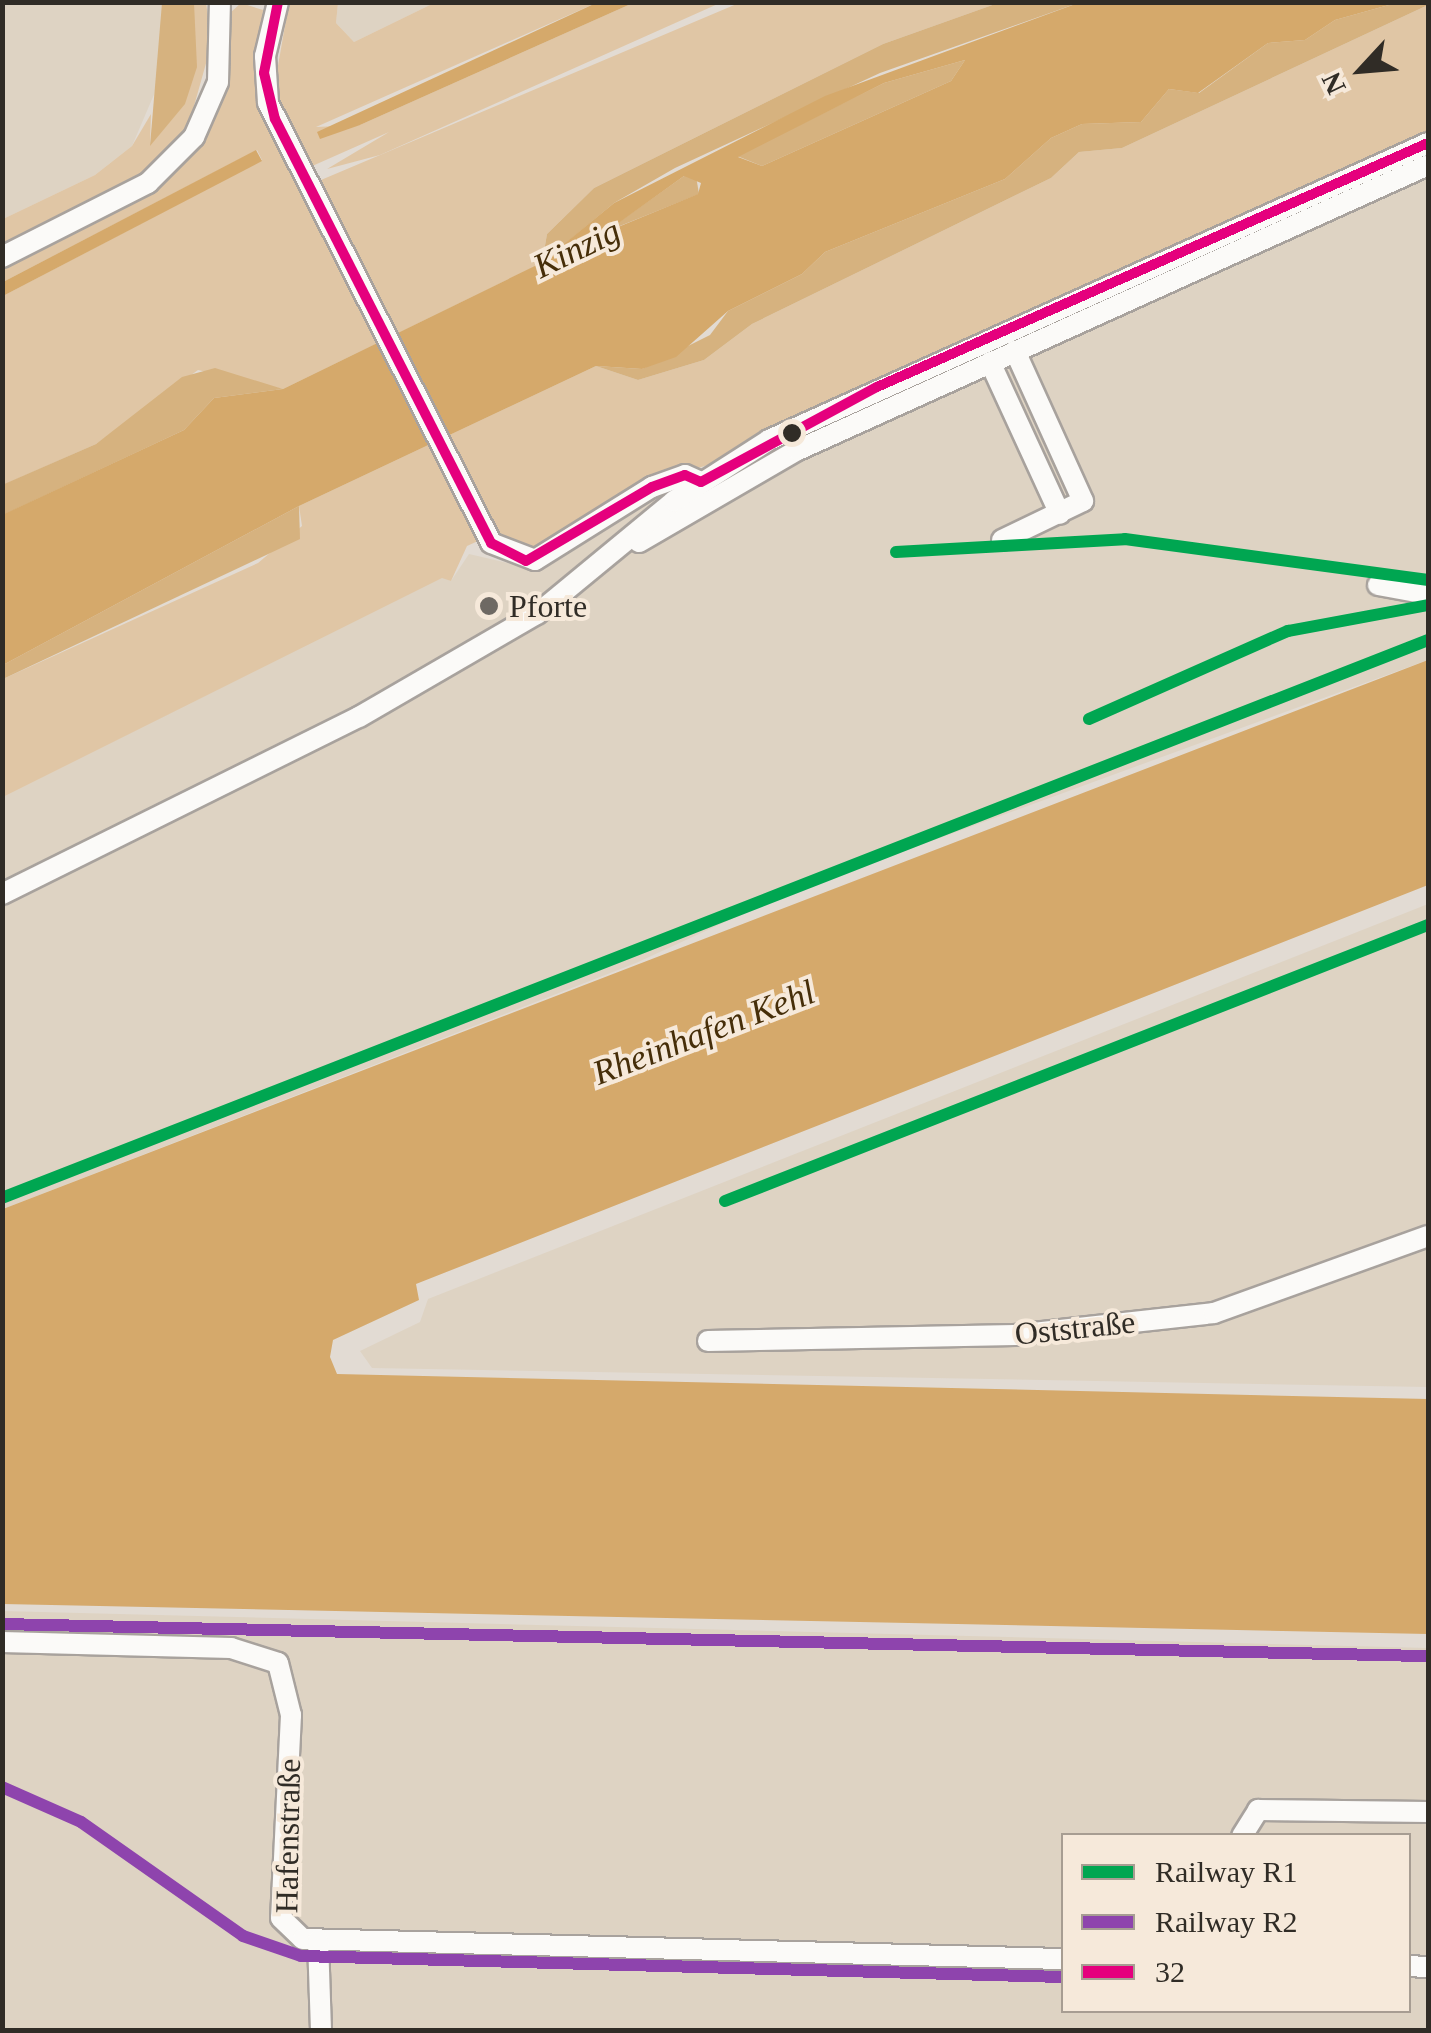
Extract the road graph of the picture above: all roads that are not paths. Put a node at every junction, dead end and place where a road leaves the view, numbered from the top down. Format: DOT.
graph roads {
  1 [pos="220,2"];
  2 [pos="278,2"];
  3 [pos="1428,143"];
  4 [pos="1428,165"];
  5 [pos="2,257"];
  6 [pos="1015,351"];
  7 [pos="990,362"];
  8 [pos="701,482"];
  9 [pos="1060,514"];
  10 [pos="1002,540"];
  11 [pos="606,558"];
  12 [pos="1378,584"];
  13 [pos="1428,594"];
  14 [pos="2,894"];
  15 [pos="1428,1236"];
  16 [pos="708,1342"];
  17 [pos="2,1642"];
  18 [pos="1428,1812"];
  19 [pos="1244,1833"];
  20 [pos="318,1940"];
  21 [pos="1061,1959"];
  22 [pos="322,2030"];
  1 -- 5 [label="street"];
  2 -- 8 [label="street"];
  3 -- 8 [label="street"];
  4 -- 6 [label="street"];
  6 -- 7 [label="street"];
  6 -- 9 [label="street"];
  7 -- 9 [label="street"];
  7 -- 11 [label="street"];
  8 -- 11 [label="street"];
  9 -- 10 [label="street"];
  11 -- 14 [label="street"];
  12 -- 13 [label="street"];
  15 -- 16 [label="street, Oststraße"];
  17 -- 20 [label="street, Hafenstraße"];
  18 -- 19 [label="street"];
  20 -- 21 [label="street, Hafenstraße"];
  20 -- 22 [label="street"];
}
